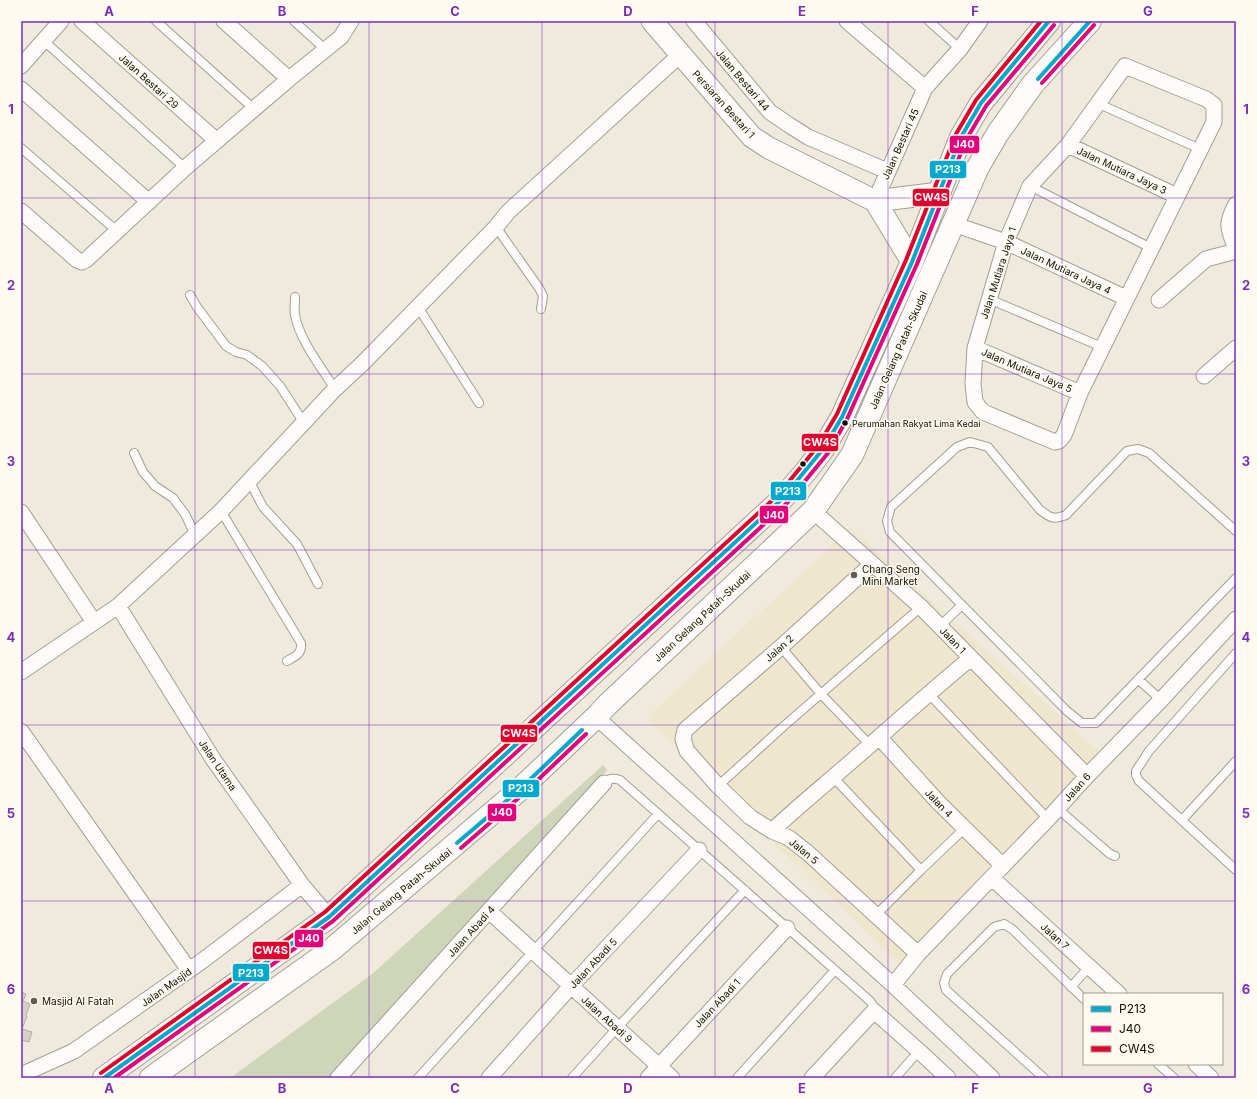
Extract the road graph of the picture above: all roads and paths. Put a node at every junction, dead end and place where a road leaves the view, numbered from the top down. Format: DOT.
graph roads {
  1 [pos="61,21"];
  2 [pos="82,21"];
  3 [pos="156,21"];
  4 [pos="224,21"];
  5 [pos="294,21"];
  6 [pos="652,21"];
  7 [pos="694,21"];
  8 [pos="847,21"];
  9 [pos="929,21"];
  10 [pos="980,21"];
  11 [pos="1049,21"];
  12 [pos="1090,21"];
  13 [pos="351,22"];
  14 [pos="44,41"];
  15 [pos="960,49"];
  16 [pos="326,50"];
  17 [pos="681,54"];
  18 [pos="21,66"];
  19 [pos="289,79"];
  20 [pos="925,88"];
  21 [pos="21,89"];
  22 [pos="1099,104"];
  23 [pos="254,109"];
  24 [pos="217,141"];
  25 [pos="1068,145"];
  26 [pos="21,148"];
  27 [pos="1200,149"];
  28 [pos="185,168"];
  29 [pos="887,171"];
  30 [pos="1030,186"];
  31 [pos="940,193"];
  32 [pos="1177,196"];
  33 [pos="875,200"];
  34 [pos="149,202"];
  35 [pos="1236,204"];
  36 [pos="21,211"];
  37 [pos="953,224"];
  38 [pos="496,227"];
  39 [pos="118,232"];
  40 [pos="1006,242"];
  41 [pos="1151,248"];
  42 [pos="1236,250"];
  43 [pos="912,262"];
  44 [pos="190,295"];
  45 [pos="295,297"];
  46 [pos="1126,298"];
  47 [pos="989,299"];
  48 [pos="1159,300"];
  49 [pos="418,307"];
  50 [pos="541,309"];
  51 [pos="1102,347"];
  52 [pos="975,348"];
  53 [pos="1236,348"];
  54 [pos="1204,376"];
  55 [pos="335,389"];
  56 [pos="1080,393"];
  57 [pos="479,403"];
  58 [pos="304,423"];
  59 [pos="134,453"];
  60 [pos="250,482"];
  61 [pos="221,511"];
  62 [pos="813,511"];
  63 [pos="21,512"];
  64 [pos="1236,531"];
  65 [pos="195,535"];
  66 [pos="872,564"];
  67 [pos="1236,578"];
  68 [pos="318,584"];
  69 [pos="118,606"];
  70 [pos="962,606"];
  71 [pos="921,607"];
  72 [pos="1236,619"];
  73 [pos="94,622"];
  74 [pos="940,626"];
  75 [pos="781,647"];
  76 [pos="1236,653"];
  77 [pos="971,658"];
  78 [pos="287,661"];
  79 [pos="21,672"];
  80 [pos="1138,679"];
  81 [pos="928,693"];
  82 [pos="821,694"];
  83 [pos="1161,700"];
  84 [pos="596,717"];
  85 [pos="685,730"];
  86 [pos="21,731"];
  87 [pos="874,741"];
  88 [pos="1236,761"];
  89 [pos="1087,776"];
  90 [pos="833,777"];
  91 [pos="604,783"];
  92 [pos="718,786"];
  93 [pos="658,814"];
  94 [pos="1053,814"];
  95 [pos="1182,820"];
  96 [pos="965,828"];
  97 [pos="772,831"];
  98 [pos="699,850"];
  99 [pos="1115,856"];
  100 [pos="1003,866"];
  101 [pos="921,870"];
  102 [pos="1236,870"];
  103 [pos="992,878"];
  104 [pos="302,885"];
  105 [pos="745,890"];
  106 [pos="489,911"];
  107 [pos="876,915"];
  108 [pos="329,917"];
  109 [pos="787,928"];
  110 [pos="533,951"];
  111 [pos="918,954"];
  112 [pos="1089,967"];
  113 [pos="189,970"];
  114 [pos="835,970"];
  115 [pos="893,985"];
  116 [pos="571,986"];
  117 [pos="1071,987"];
  118 [pos="1118,993"];
  119 [pos="1083,998"];
  120 [pos="874,1011"];
  121 [pos="617,1028"];
  122 [pos="919,1050"];
  123 [pos="1159,1065"];
  124 [pos="1197,1065"];
  125 [pos="659,1066"];
  126 [pos="21,1075"];
  127 [pos="104,1078"];
  128 [pos="151,1078"];
  129 [pos="340,1078"];
  130 [pos="418,1078"];
  131 [pos="489,1078"];
  132 [pos="572,1078"];
  133 [pos="648,1078"];
  134 [pos="672,1078"];
  135 [pos="737,1078"];
  136 [pos="812,1078"];
  137 [pos="894,1078"];
  138 [pos="948,1078"];
  139 [pos="992,1078"];
  140 [pos="1044,1078"];
  141 [pos="1174,1078"];
  142 [pos="1211,1078"];
  1 -- 14 [label="street"];
  2 -- 24 [label="street, Jalan Bestari 29"];
  3 -- 23 [label="lane"];
  4 -- 19 [label="street"];
  5 -- 16 [label="lane"];
  6 -- 17 [label="street, Persiaran Bestari 1"];
  7 -- 29 [label="street, Jalan Bestari 44"];
  8 -- 20 [label="street"];
  9 -- 15 [label="lane"];
  10 -- 15 [label="street, Jalan Bestari 45"];
  11 -- 31 [label="main road"];
  12 -- 37 [label="main road, Jalan Gelang Patah-Skudai"];
  13 -- 16 [label="street"];
  14 -- 18 [label="street"];
  14 -- 28 [label="lane"];
  15 -- 20 [label="street, Jalan Bestari 45"];
  16 -- 19 [label="street"];
  17 -- 33 [label="street, Persiaran Bestari 1"];
  17 -- 38 [label="street"];
  19 -- 23 [label="street"];
  20 -- 29 [label="street, Jalan Bestari 45"];
  21 -- 34 [label="street"];
  22 -- 25 [label="street, Jalan Mutiara Jaya 1"];
  22 -- 27 [label="lane"];
  22 -- 27 [label="street, Jalan Mutiara Jaya 1"];
  23 -- 24 [label="street"];
  24 -- 28 [label="street"];
  25 -- 30 [label="street, Jalan Mutiara Jaya 1"];
  25 -- 32 [label="street, Jalan Mutiara Jaya 3"];
  26 -- 39 [label="lane"];
  27 -- 32 [label="street"];
  28 -- 34 [label="street"];
  29 -- 33 [label="street, Jalan Bestari 45"];
  30 -- 40 [label="street, Jalan Mutiara Jaya 1"];
  30 -- 41 [label="lane"];
  31 -- 33 [label="street"];
  31 -- 43 [label="main road"];
  32 -- 41 [label="street"];
  33 -- 43 [label="street"];
  34 -- 39 [label="street"];
  35 -- 42 [label="street"];
  36 -- 39 [label="street"];
  37 -- 40 [label="street, Jalan Mutiara Jaya 4"];
  37 -- 62 [label="main road, Jalan Gelang Patah-Skudai"];
  38 -- 49 [label="street"];
  38 -- 50 [label="lane"];
  40 -- 46 [label="street, Jalan Mutiara Jaya 4"];
  40 -- 47 [label="street, Jalan Mutiara Jaya 1"];
  41 -- 46 [label="street"];
  42 -- 48 [label="street"];
  43 -- 108 [label="main road"];
  44 -- 58 [label="lane"];
  45 -- 55 [label="lane"];
  46 -- 51 [label="street"];
  47 -- 51 [label="lane"];
  47 -- 52 [label="street, Jalan Mutiara Jaya 1"];
  49 -- 55 [label="street"];
  49 -- 57 [label="lane"];
  51 -- 56 [label="street"];
  52 -- 56 [label="street, Jalan Mutiara Jaya 5"];
  52 -- 56 [label="street, Jalan Mutiara Jaya 1"];
  53 -- 54 [label="street"];
  55 -- 58 [label="street"];
  58 -- 60 [label="street"];
  59 -- 65 [label="lane"];
  60 -- 61 [label="street"];
  60 -- 68 [label="lane"];
  61 -- 65 [label="street"];
  61 -- 78 [label="lane"];
  62 -- 66 [label="street, Jalan 1"];
  62 -- 84 [label="main road, Jalan Gelang Patah-Skudai"];
  63 -- 73 [label="street"];
  64 -- 70 [label="lane"];
  65 -- 69 [label="street"];
  66 -- 71 [label="street, Jalan 1"];
  66 -- 75 [label="street, Jalan 2"];
  67 -- 80 [label="lane"];
  69 -- 73 [label="street"];
  69 -- 104 [label="street, Jalan Utama"];
  70 -- 74 [label="lane"];
  70 -- 80 [label="lane"];
  71 -- 74 [label="street, Jalan 1"];
  71 -- 82 [label="lane"];
  72 -- 83 [label="street, Jalan 6"];
  73 -- 79 [label="street"];
  74 -- 77 [label="street, Jalan 1"];
  75 -- 82 [label="lane"];
  75 -- 85 [label="street, Jalan 2"];
  76 -- 95 [label="lane"];
  77 -- 81 [label="street"];
  77 -- 89 [label="street, Jalan 1"];
  80 -- 83 [label="lane"];
  81 -- 87 [label="street"];
  81 -- 94 [label="lane"];
  82 -- 87 [label="lane"];
  82 -- 92 [label="lane"];
  83 -- 89 [label="street, Jalan 6"];
  84 -- 115 [label="street"];
  84 -- 128 [label="main road, Jalan Gelang Patah-Skudai"];
  85 -- 92 [label="street, Jalan 5"];
  86 -- 113 [label="street"];
  87 -- 90 [label="street"];
  87 -- 96 [label="street, Jalan 4"];
  88 -- 95 [label="lane"];
  89 -- 94 [label="street, Jalan 6"];
  90 -- 97 [label="street"];
  90 -- 101 [label="lane"];
  91 -- 93 [label="lane"];
  91 -- 106 [label="street, Jalan Abadi 4"];
  92 -- 97 [label="street, Jalan 5"];
  93 -- 98 [label="lane"];
  93 -- 110 [label="lane"];
  94 -- 99 [label="lane"];
  94 -- 100 [label="street, Jalan 6"];
  95 -- 102 [label="lane"];
  96 -- 100 [label="street, Jalan 4"];
  96 -- 101 [label="lane"];
  97 -- 107 [label="street, Jalan 5"];
  98 -- 105 [label="lane"];
  98 -- 116 [label="street, Jalan Abadi 5"];
  100 -- 103 [label="street, Jalan 6"];
  101 -- 107 [label="lane"];
  103 -- 111 [label="street, Jalan 6"];
  103 -- 112 [label="street, Jalan 7"];
  104 -- 108 [label="street, Jalan Utama"];
  104 -- 113 [label="street, Jalan Masjid"];
  105 -- 109 [label="lane"];
  105 -- 121 [label="lane"];
  106 -- 110 [label="street, Jalan Abadi 9"];
  106 -- 129 [label="street, Jalan Abadi 4"];
  107 -- 111 [label="street, Jalan 5"];
  108 -- 127 [label="main road"];
  109 -- 114 [label="lane"];
  109 -- 125 [label="street, Jalan Abadi 1"];
  110 -- 116 [label="street, Jalan Abadi 9"];
  110 -- 130 [label="lane"];
  111 -- 115 [label="street, Jalan 6"];
  112 -- 117 [label="lane"];
  112 -- 118 [label="street, Jalan 7"];
  113 -- 126 [label="street, Jalan Masjid"];
  114 -- 120 [label="lane"];
  114 -- 135 [label="lane"];
  115 -- 139 [label="street"];
  116 -- 121 [label="street, Jalan Abadi 9"];
  116 -- 131 [label="street, Jalan Abadi 5"];
  117 -- 119 [label="lane"];
  117 -- 140 [label="lane"];
  120 -- 122 [label="street"];
  120 -- 136 [label="street"];
  121 -- 125 [label="street, Jalan Abadi 9"];
  121 -- 132 [label="lane"];
  122 -- 137 [label="lane"];
  122 -- 138 [label="street"];
  123 -- 141 [label="lane"];
  124 -- 142 [label="street"];
  125 -- 133 [label="street, Jalan Abadi 1"];
  125 -- 134 [label="street, Jalan Abadi 9"];
}
